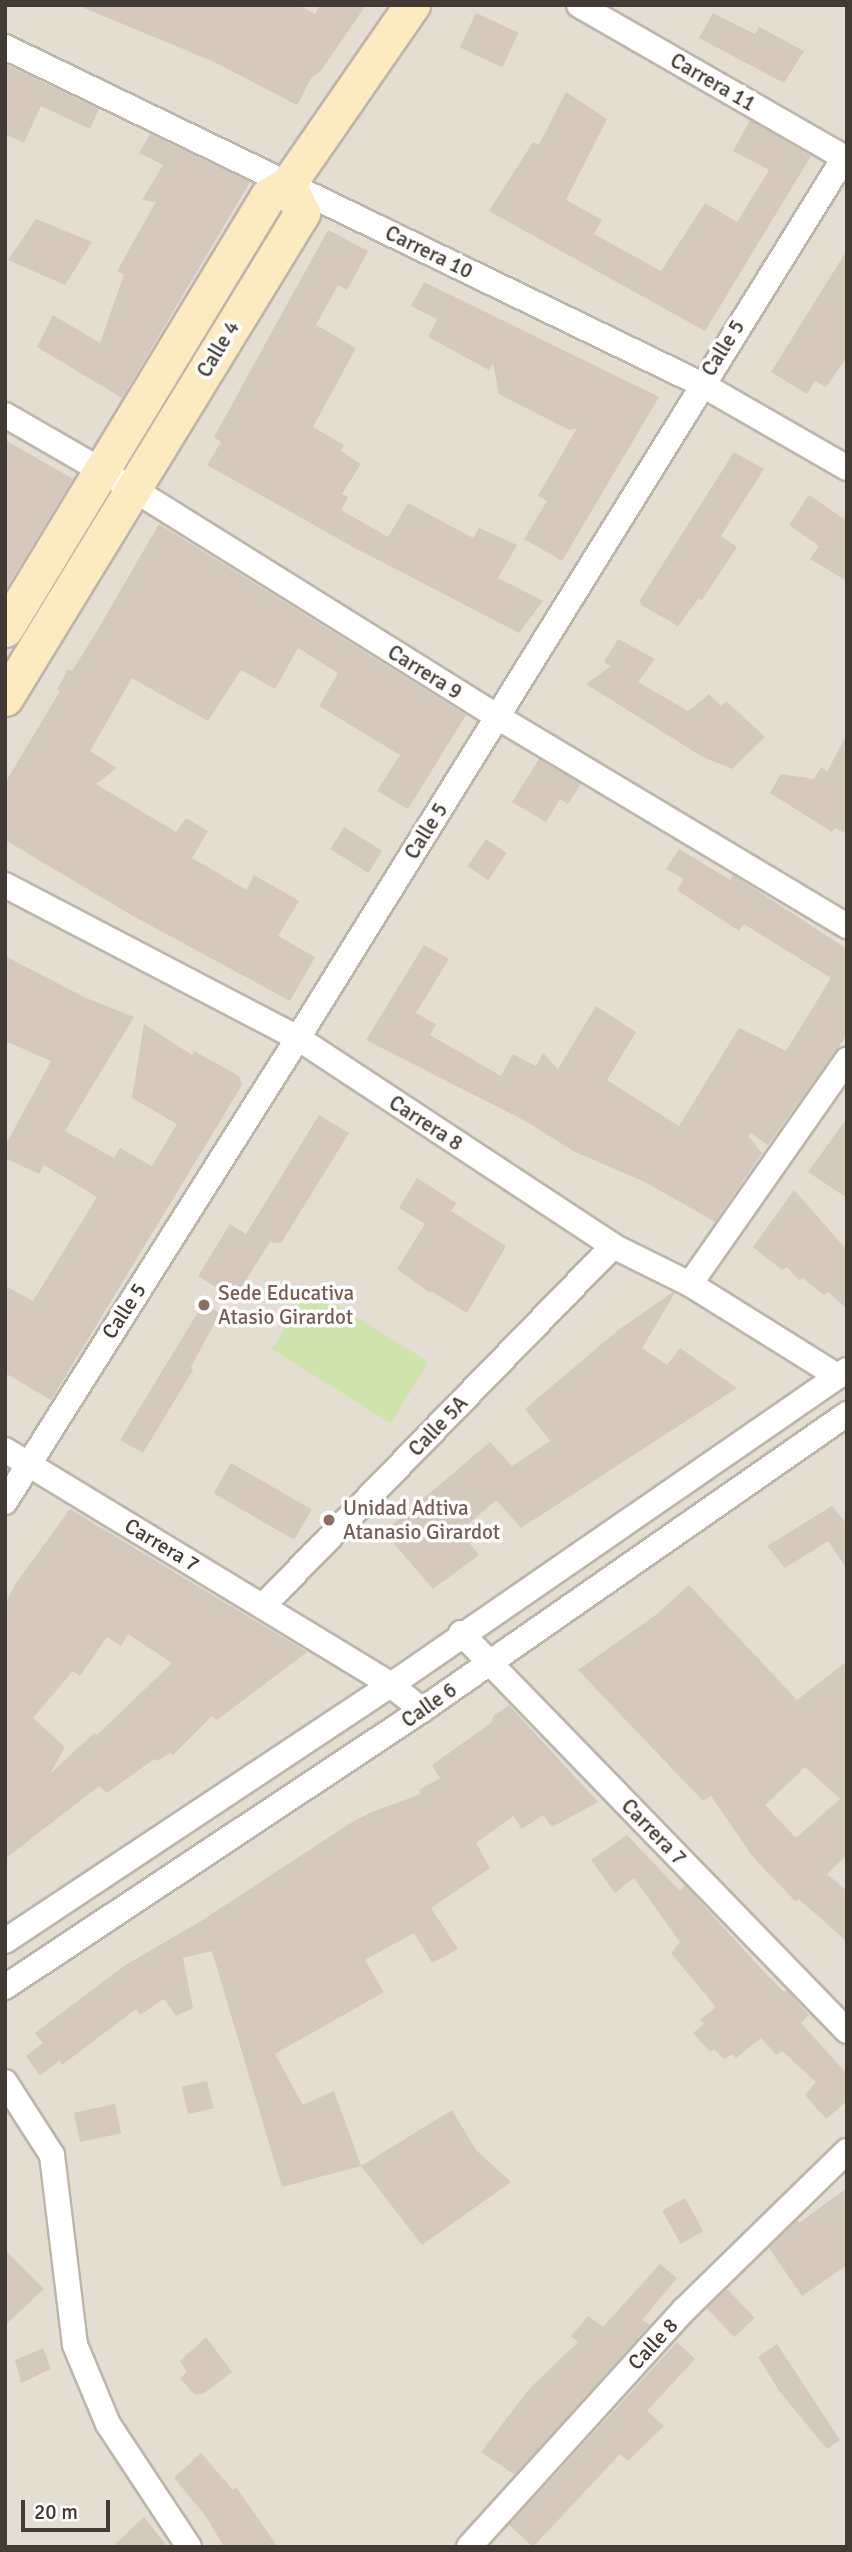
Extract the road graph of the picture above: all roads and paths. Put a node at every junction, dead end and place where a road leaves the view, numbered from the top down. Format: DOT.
graph roads {
  1 [pos="412,5"];
  2 [pos="579,5"];
  3 [pos="5,47"];
  4 [pos="845,158"];
  5 [pos="289,184"];
  6 [pos="701,384"];
  7 [pos="5,415"];
  8 [pos="847,468"];
  9 [pos="102,470"];
  10 [pos="133,489"];
  11 [pos="5,629"];
  12 [pos="5,698"];
  13 [pos="496,716"];
  14 [pos="5,886"];
  15 [pos="847,926"];
  16 [pos="298,1038"];
  17 [pos="847,1060"];
  18 [pos="613,1246"];
  19 [pos="690,1284"];
  20 [pos="842,1373"];
  21 [pos="847,1414"];
  22 [pos="5,1450"];
  23 [pos="27,1463"];
  24 [pos="5,1502"];
  25 [pos="263,1606"];
  26 [pos="461,1633"];
  27 [pos="489,1663"];
  28 [pos="391,1685"];
  29 [pos="422,1710"];
  30 [pos="6,1939"];
  31 [pos="42,1962"];
  32 [pos="5,1987"];
  33 [pos="847,2031"];
  34 [pos="5,2082"];
  35 [pos="847,2151"];
  36 [pos="189,2547"];
  37 [pos="469,2547"];
  1 -- 5 [label="street"];
  2 -- 4 [label="street, Carrera 11"];
  3 -- 5 [label="street, Carrera 10"];
  4 -- 6 [label="street, Calle 5"];
  5 -- 6 [label="street, Carrera 10"];
  5 -- 9 [label="street"];
  5 -- 10 [label="street, Calle 4"];
  6 -- 8 [label="street, Carrera 10"];
  6 -- 13 [label="street, Calle 5"];
  7 -- 9 [label="street, Carrera 9"];
  9 -- 10 [label="street, Carrera 9"];
  9 -- 11 [label="street"];
  10 -- 12 [label="street, Calle 4"];
  10 -- 13 [label="street, Carrera 9"];
  13 -- 15 [label="street, Carrera 9"];
  13 -- 16 [label="street, Calle 5"];
  14 -- 16 [label="street, Carrera 8"];
  16 -- 18 [label="street, Carrera 8"];
  16 -- 23 [label="street, Calle 5"];
  17 -- 19 [label="street"];
  18 -- 19 [label="street, Carrera 8"];
  18 -- 25 [label="street, Calle 5A"];
  19 -- 20 [label="street, Carrera 8"];
  20 -- 26 [label="street, Calle 6"];
  21 -- 27 [label="street, Calle 6"];
  22 -- 23 [label="street, Carrera 7"];
  23 -- 24 [label="street, Calle 5"];
  23 -- 25 [label="street, Carrera 7"];
  25 -- 28 [label="street, Carrera 7"];
  26 -- 27 [label="street, Carrera 7"];
  26 -- 28 [label="street, Calle 6"];
  27 -- 29 [label="street, Calle 6"];
  27 -- 33 [label="street, Carrera 7"];
  28 -- 29 [label="street, Carrera 7"];
  28 -- 30 [label="street, Calle 6"];
  29 -- 31 [label="street, Calle 6"];
  30 -- 31 [label="street"];
  31 -- 32 [label="street, Calle 6"];
  34 -- 36 [label="street"];
  35 -- 37 [label="street, Calle 8"];
}
